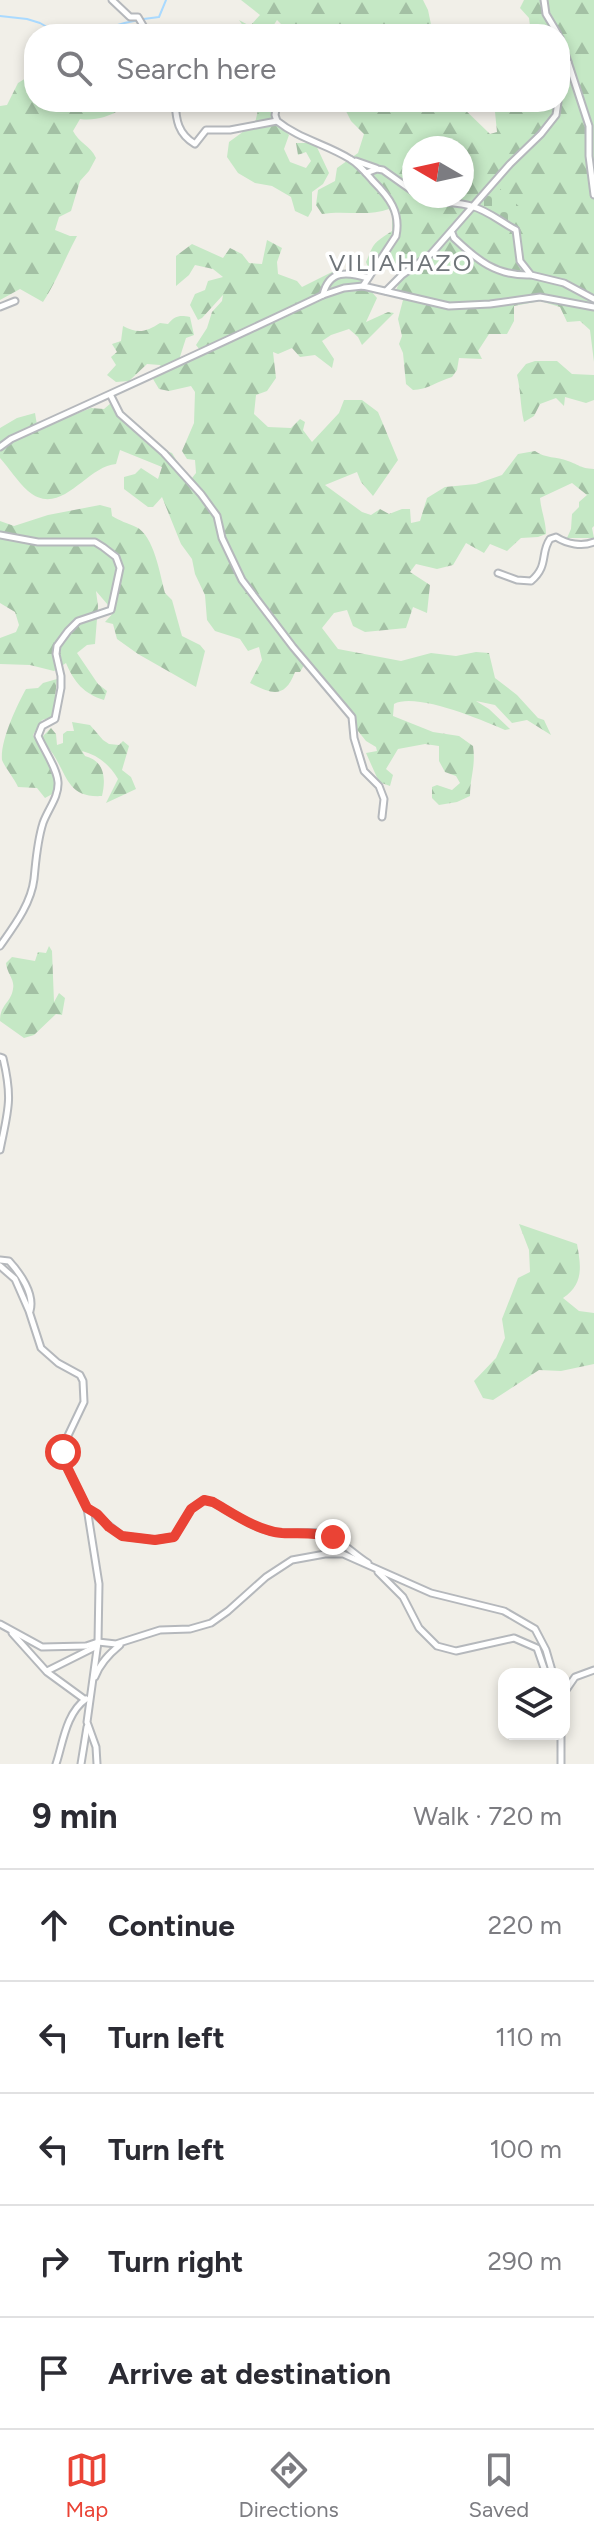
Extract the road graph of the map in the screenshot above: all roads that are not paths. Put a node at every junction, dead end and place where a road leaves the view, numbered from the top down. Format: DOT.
graph roads {
  1 [pos="112,0"];
  2 [pos="544,0"];
  3 [pos="142,24"];
  4 [pos="552,24"];
  5 [pos="570,68"];
  6 [pos="176,112"];
  7 [pos="277,112"];
  8 [pos="556,112"];
  9 [pos="277,121"];
  10 [pos="353,160"];
  11 [pos="377,169"];
  12 [pos="366,173"];
  13 [pos="402,185"];
  14 [pos="594,195"];
  15 [pos="474,205"];
  16 [pos="474,207"];
  17 [pos="471,208"];
  18 [pos="451,233"];
  19 [pos="531,275"];
  20 [pos="368,278"];
  21 [pos="363,286"];
  22 [pos="386,291"];
  23 [pos="323,295"];
  24 [pos="594,299"];
  25 [pos="15,301"];
  26 [pos="0,307"];
  27 [pos="594,307"];
  28 [pos="111,396"];
  29 [pos="0,447"];
  30 [pos="0,535"];
  31 [pos="594,542"];
  32 [pos="498,573"];
  33 [pos="382,817"];
  34 [pos="0,946"];
  35 [pos="0,1057"];
  36 [pos="1,1139"];
  37 [pos="0,1150"];
  38 [pos="0,1263"];
  39 [pos="87,1508"];
  40 [pos="374,1569"];
  41 [pos="1,1624"];
  42 [pos="124,1642"];
  43 [pos="98,1644"];
  44 [pos="544,1668"];
  45 [pos="551,1668"];
  46 [pos="594,1670"];
  47 [pos="47,1671"];
  48 [pos="570,1684"];
  49 [pos="88,1695"];
  50 [pos="87,1725"];
  51 [pos="561,1740"];
  52 [pos="56,1764"];
  53 [pos="81,1764"];
  54 [pos="97,1764"];
  55 [pos="561,1764"];
  1 -- 3 [label="street"];
  2 -- 4 [label="street"];
  5 -- 14 [label="street"];
  6 -- 9 [label="street"];
  7 -- 9 [label="street"];
  8 -- 15 [label="street"];
  9 -- 10 [label="street"];
  10 -- 11 [label="street"];
  10 -- 12 [label="street"];
  11 -- 12 [label="street"];
  11 -- 13 [label="street"];
  12 -- 20 [label="street"];
  16 -- 19 [label="street"];
  17 -- 18 [label="street"];
  18 -- 19 [label="street"];
  18 -- 22 [label="street"];
  19 -- 24 [label="street"];
  20 -- 21 [label="street"];
  20 -- 23 [label="street"];
  21 -- 22 [label="street"];
  21 -- 23 [label="street"];
  22 -- 27 [label="street"];
  23 -- 28 [label="street"];
  25 -- 26 [label="street"];
  28 -- 29 [label="street"];
  28 -- 33 [label="street"];
  30 -- 34 [label="street"];
  31 -- 32 [label="street"];
  35 -- 36 [label="street"];
  36 -- 37 [label="street"];
  38 -- 39 [label="street"];
  39 -- 40 [label="street"];
  39 -- 43 [label="street"];
  40 -- 42 [label="street"];
  40 -- 44 [label="street"];
  40 -- 45 [label="street"];
  41 -- 43 [label="street"];
  41 -- 47 [label="street"];
  42 -- 43 [label="street"];
  42 -- 49 [label="street"];
  43 -- 47 [label="street"];
  43 -- 49 [label="street"];
  46 -- 48 [label="street"];
  47 -- 49 [label="street"];
  49 -- 50 [label="street"];
  49 -- 52 [label="street"];
  50 -- 53 [label="street"];
  50 -- 54 [label="street"];
  51 -- 55 [label="street"];
}
